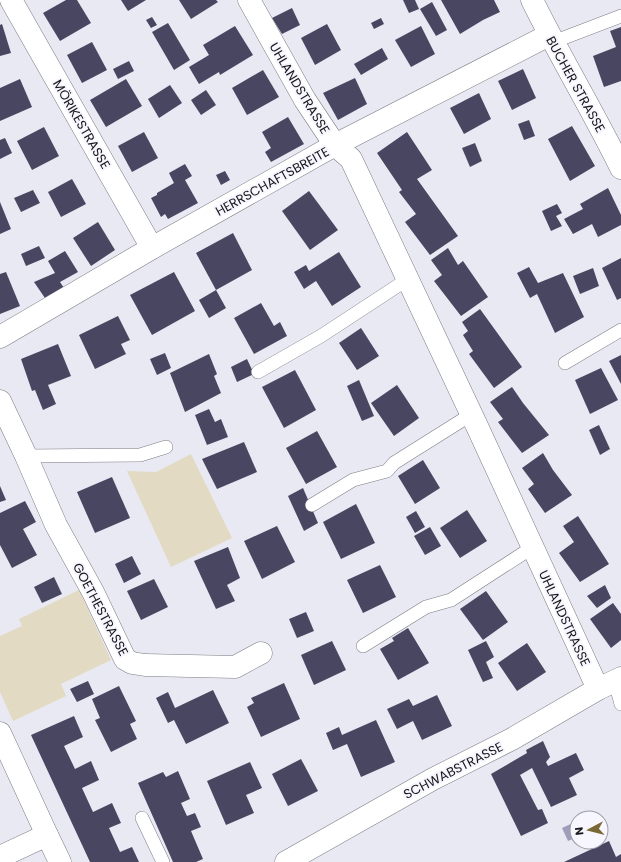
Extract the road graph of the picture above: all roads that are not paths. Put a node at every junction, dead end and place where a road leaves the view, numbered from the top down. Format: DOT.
graph roads {
  1 [pos="12,0"];
  2 [pos="249,0"];
  3 [pos="532,0"];
  4 [pos="0,4"];
  5 [pos="621,16"];
  6 [pos="551,38"];
  7 [pos="335,145"];
  8 [pos="621,168"];
  9 [pos="152,248"];
  10 [pos="408,279"];
  11 [pos="621,330"];
  12 [pos="0,337"];
  13 [pos="565,363"];
  14 [pos="258,372"];
  15 [pos="0,401"];
  16 [pos="472,414"];
  17 [pos="166,447"];
  18 [pos="26,456"];
  19 [pos="312,505"];
  20 [pos="533,547"];
  21 [pos="363,646"];
  22 [pos="261,653"];
  23 [pos="611,683"];
  24 [pos="621,704"];
  25 [pos="0,733"];
  26 [pos="142,818"];
  27 [pos="48,835"];
  28 [pos="0,856"];
  29 [pos="60,862"];
  30 [pos="163,862"];
  31 [pos="286,862"];
  1 -- 4 [label="street"];
  1 -- 9 [label="street, MÖRIKESTRASSE"];
  2 -- 7 [label="street, UHLANDSTRASSE"];
  3 -- 6 [label="street, BUCHER STRASSE"];
  5 -- 6 [label="lane"];
  6 -- 7 [label="street, HERRSCHAFTSBREITE"];
  6 -- 8 [label="street, BUCHER STRASSE"];
  7 -- 9 [label="street, HERRSCHAFTSBREITE"];
  7 -- 10 [label="street, UHLANDSTRASSE"];
  9 -- 12 [label="street, HERRSCHAFTSBREITE"];
  10 -- 14 [label="lane"];
  10 -- 16 [label="street, UHLANDSTRASSE"];
  11 -- 13 [label="lane"];
  15 -- 18 [label="street, GOETHESTRASSE"];
  16 -- 19 [label="lane"];
  16 -- 20 [label="street, UHLANDSTRASSE"];
  17 -- 18 [label="lane"];
  18 -- 22 [label="street, GOETHESTRASSE"];
  20 -- 21 [label="lane"];
  20 -- 23 [label="street, UHLANDSTRASSE"];
  23 -- 24 [label="lane"];
  23 -- 31 [label="street, SCHWABSTRASSE"];
  25 -- 27 [label="street"];
  26 -- 30 [label="lane"];
  27 -- 28 [label="street"];
  27 -- 29 [label="street"];
}
